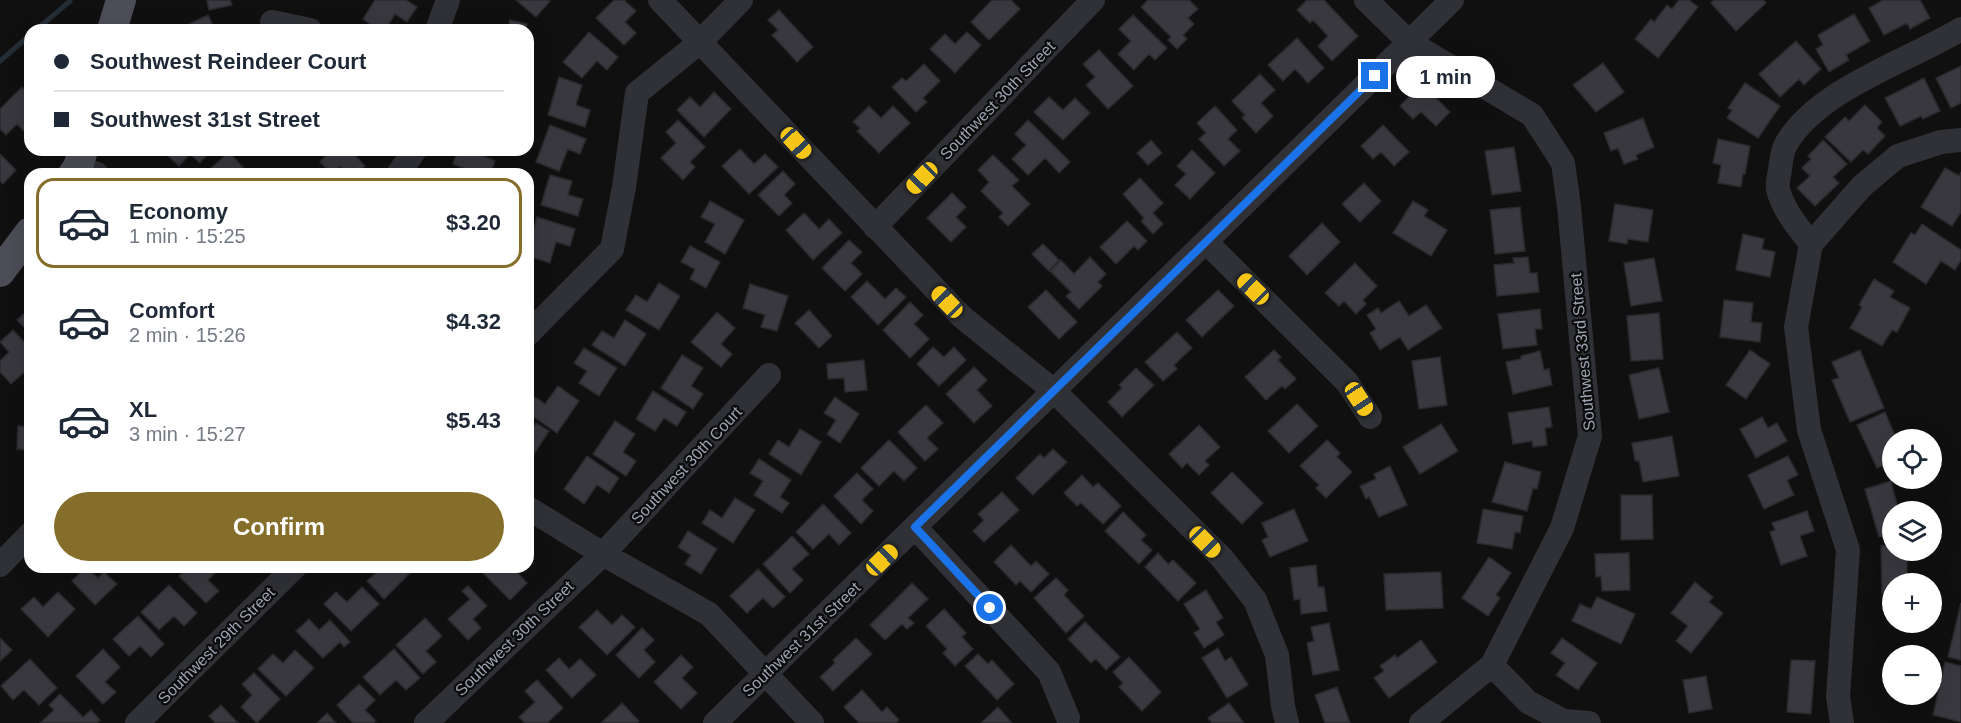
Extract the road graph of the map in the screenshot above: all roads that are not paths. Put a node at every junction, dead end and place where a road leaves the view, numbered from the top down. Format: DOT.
graph roads {
  1 [pos="121,0"];
  2 [pos="448,0"];
  3 [pos="660,0"];
  4 [pos="741,0"];
  5 [pos="1093,0"];
  6 [pos="1366,0"];
  7 [pos="1452,0"];
  8 [pos="272,22"];
  9 [pos="114,24"];
  10 [pos="282,24"];
  11 [pos="439,24"];
  12 [pos="1961,29"];
  13 [pos="700,42"];
  14 [pos="1409,42"];
  15 [pos="1961,140"];
  16 [pos="875,227"];
  17 [pos="24,240"];
  18 [pos="1206,242"];
  19 [pos="1811,244"];
  20 [pos="0,272"];
  21 [pos="534,328"];
  22 [pos="770,375"];
  23 [pos="1054,391"];
  24 [pos="1370,417"];
  25 [pos="534,512"];
  26 [pos="915,527"];
  27 [pos="24,540"];
  28 [pos="603,554"];
  29 [pos="0,565"];
  30 [pos="289,573"];
  31 [pos="1492,665"];
  32 [pos="765,675"];
  33 [pos="1068,718"];
  34 [pos="137,723"];
  35 [pos="426,723"];
  36 [pos="715,723"];
  37 [pos="812,723"];
  38 [pos="1287,723"];
  39 [pos="1421,723"];
  40 [pos="1589,723"];
  41 [pos="1842,723"];
  1 -- 9 [label="main road"];
  2 -- 11 [label="street"];
  3 -- 13 [label="street"];
  4 -- 13 [label="street"];
  5 -- 16 [label="street, Southwest 30th Street"];
  6 -- 14 [label="street, Southwest 33rd Street"];
  7 -- 14 [label="street, Southwest 31st Street"];
  8 -- 10 [label="street"];
  12 -- 19 [label="street"];
  13 -- 16 [label="street"];
  13 -- 21 [label="street"];
  14 -- 18 [label="street, Southwest 31st Street"];
  14 -- 31 [label="street, Southwest 33rd Street"];
  15 -- 19 [label="street"];
  16 -- 23 [label="street"];
  17 -- 20 [label="main road"];
  18 -- 23 [label="street, Southwest 31st Street"];
  18 -- 24 [label="street"];
  19 -- 41 [label="street"];
  22 -- 28 [label="street, Southwest 30th Court"];
  23 -- 26 [label="street, Southwest 31st Street"];
  23 -- 38 [label="street"];
  25 -- 28 [label="street"];
  26 -- 32 [label="street, Southwest 31st Street"];
  26 -- 33 [label="street"];
  27 -- 29 [label="street"];
  28 -- 32 [label="street"];
  28 -- 35 [label="street, Southwest 30th Street"];
  30 -- 34 [label="street, Southwest 29th Street"];
  31 -- 39 [label="street, Southwest 33rd Street"];
  31 -- 40 [label="street"];
  32 -- 36 [label="street, Southwest 31st Street"];
  32 -- 37 [label="street"];
}
